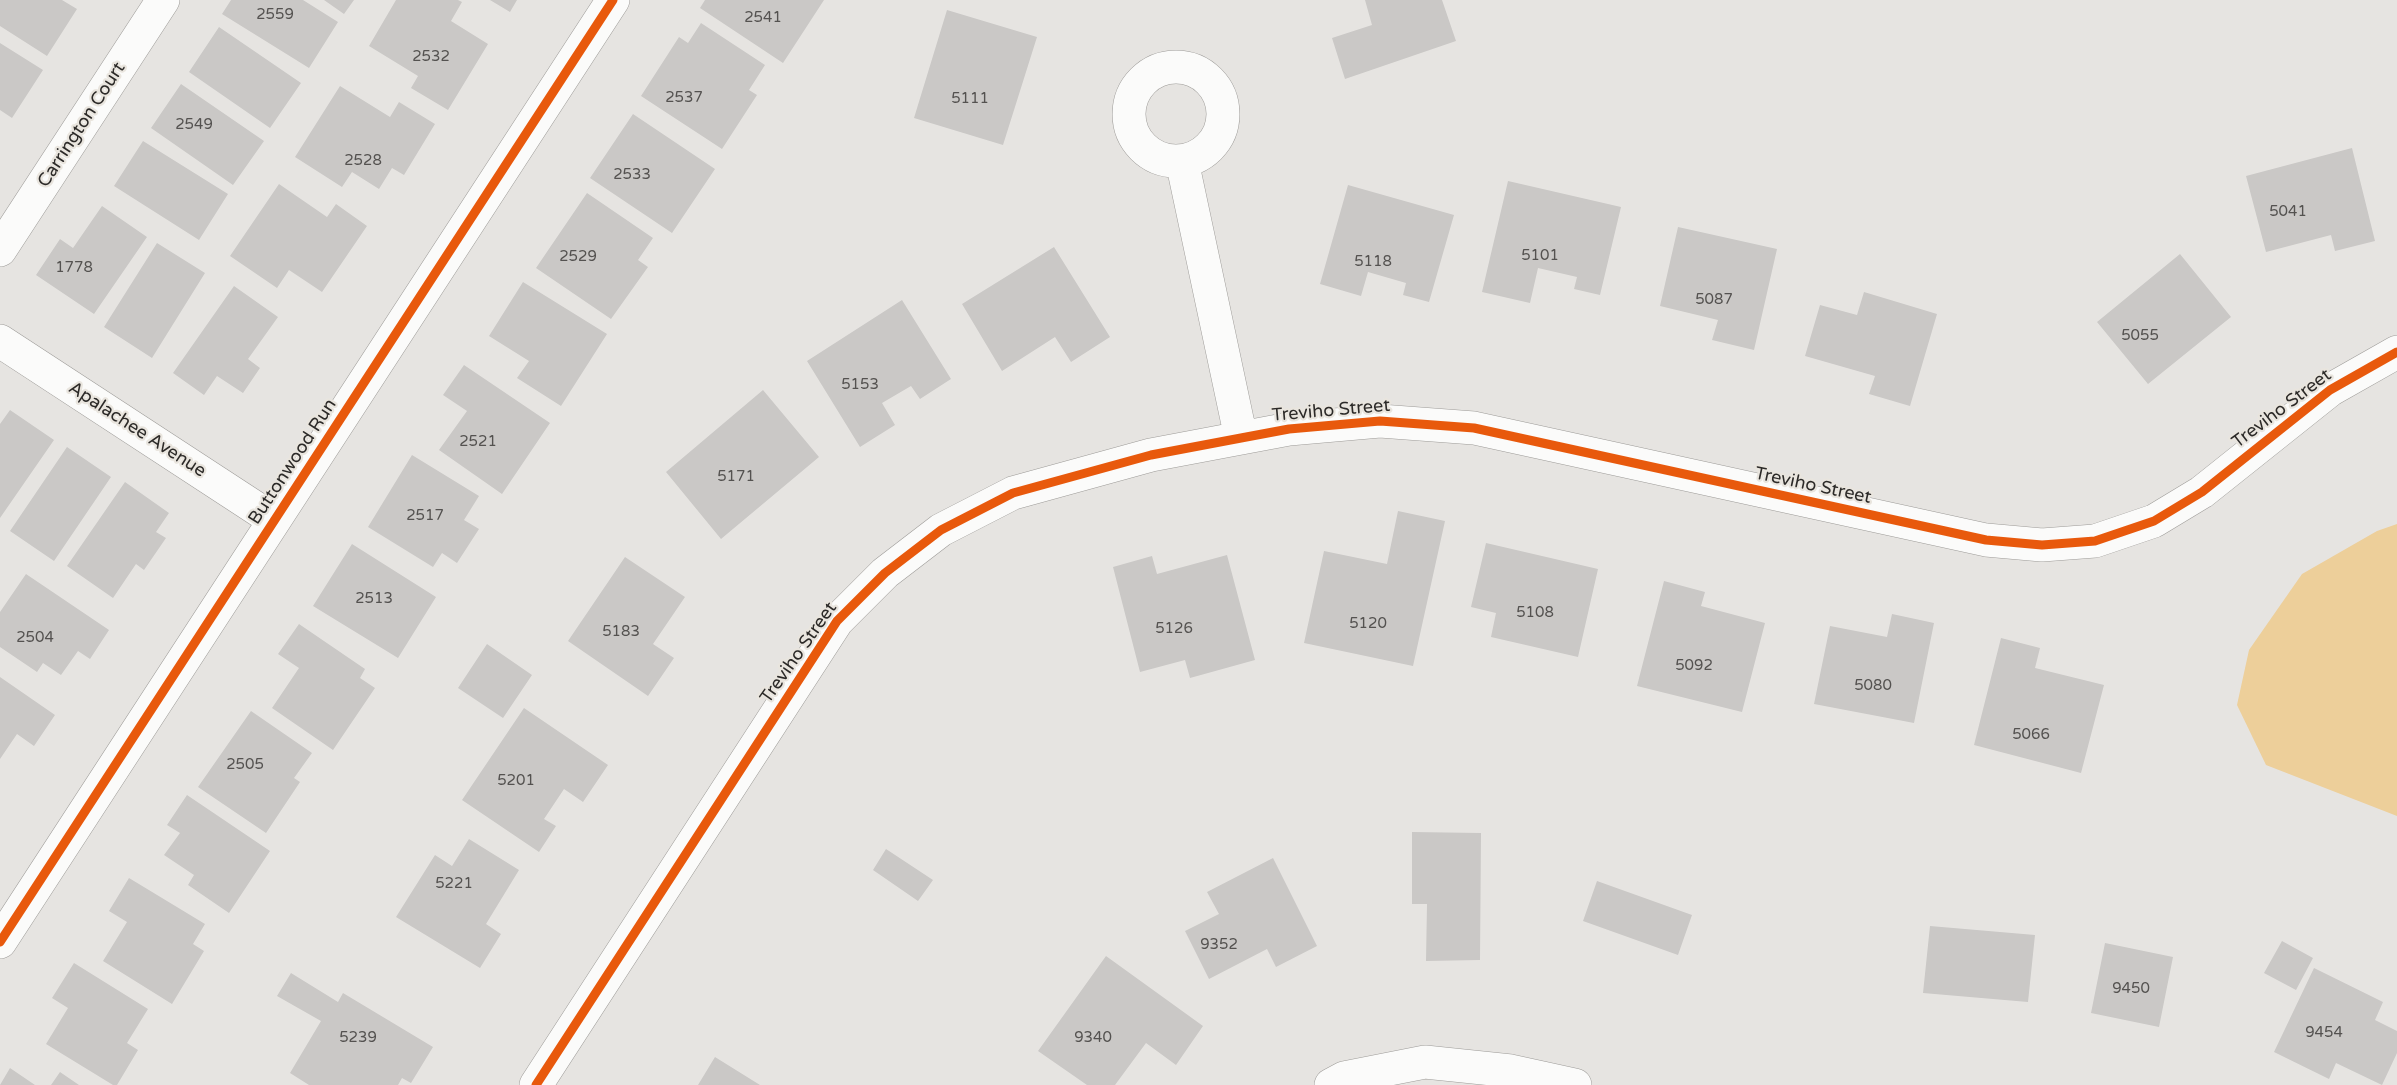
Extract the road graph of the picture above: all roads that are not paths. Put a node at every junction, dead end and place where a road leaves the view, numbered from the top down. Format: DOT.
graph roads {
  1 [pos="163,0"];
  2 [pos="613,0"];
  3 [pos="1182,161"];
  4 [pos="0,250"];
  5 [pos="0,341"];
  6 [pos="2397,352"];
  7 [pos="1241,438"];
  8 [pos="274,520"];
  9 [pos="0,942"];
  10 [pos="536,1085"];
  11 [pos="1330,1085"];
  12 [pos="1575,1085"];
  1 -- 4 [label="street, Carrington Court"];
  2 -- 8 [label="street, Buttonwood Run"];
  3 -- 7 [label="street"];
  5 -- 8 [label="street, Apalachee Avenue"];
  6 -- 7 [label="street, Treviho Street"];
  7 -- 10 [label="street, Treviho Street"];
  8 -- 9 [label="street, Buttonwood Run"];
  11 -- 12 [label="street"];
}
